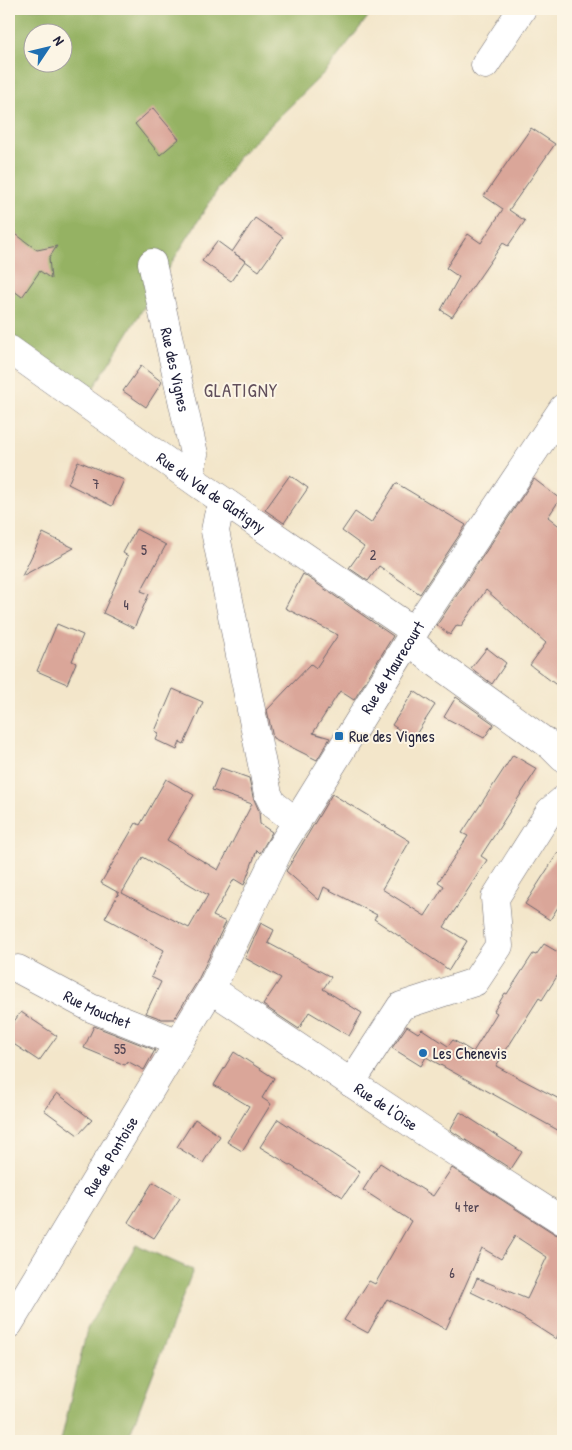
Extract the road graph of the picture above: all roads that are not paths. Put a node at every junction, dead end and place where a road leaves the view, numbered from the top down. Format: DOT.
graph roads {
  1 [pos="522,9"];
  2 [pos="485,65"];
  3 [pos="152,263"];
  4 [pos="9,349"];
  5 [pos="563,408"];
  6 [pos="186,475"];
  7 [pos="226,503"];
  8 [pos="412,636"];
  9 [pos="563,758"];
  10 [pos="563,800"];
  11 [pos="297,822"];
  12 [pos="18,969"];
  13 [pos="211,989"];
  14 [pos="179,1043"];
  15 [pos="351,1083"];
  16 [pos="563,1221"];
  17 [pos="9,1324"];
  1 -- 2 [label="street"];
  3 -- 6 [label="street, Rue des Vignes"];
  4 -- 6 [label="street, Rue du Val de Glatigny"];
  5 -- 8 [label="street, Rue de Maurecourt"];
  6 -- 7 [label="street, Rue du Val de Glatigny"];
  7 -- 8 [label="street, Rue du Val de Glatigny"];
  7 -- 11 [label="street"];
  8 -- 9 [label="street, Rue du Val de Glatigny"];
  8 -- 11 [label="street, Rue de Maurecourt"];
  10 -- 15 [label="street"];
  11 -- 13 [label="street, Rue de Maurecourt"];
  12 -- 14 [label="street, Rue Mouchet"];
  13 -- 14 [label="street, Rue de Pontoise"];
  13 -- 15 [label="street, Rue de l'Oise"];
  14 -- 17 [label="street, Rue de Pontoise"];
  15 -- 16 [label="street, Rue de l'Oise"];
}
